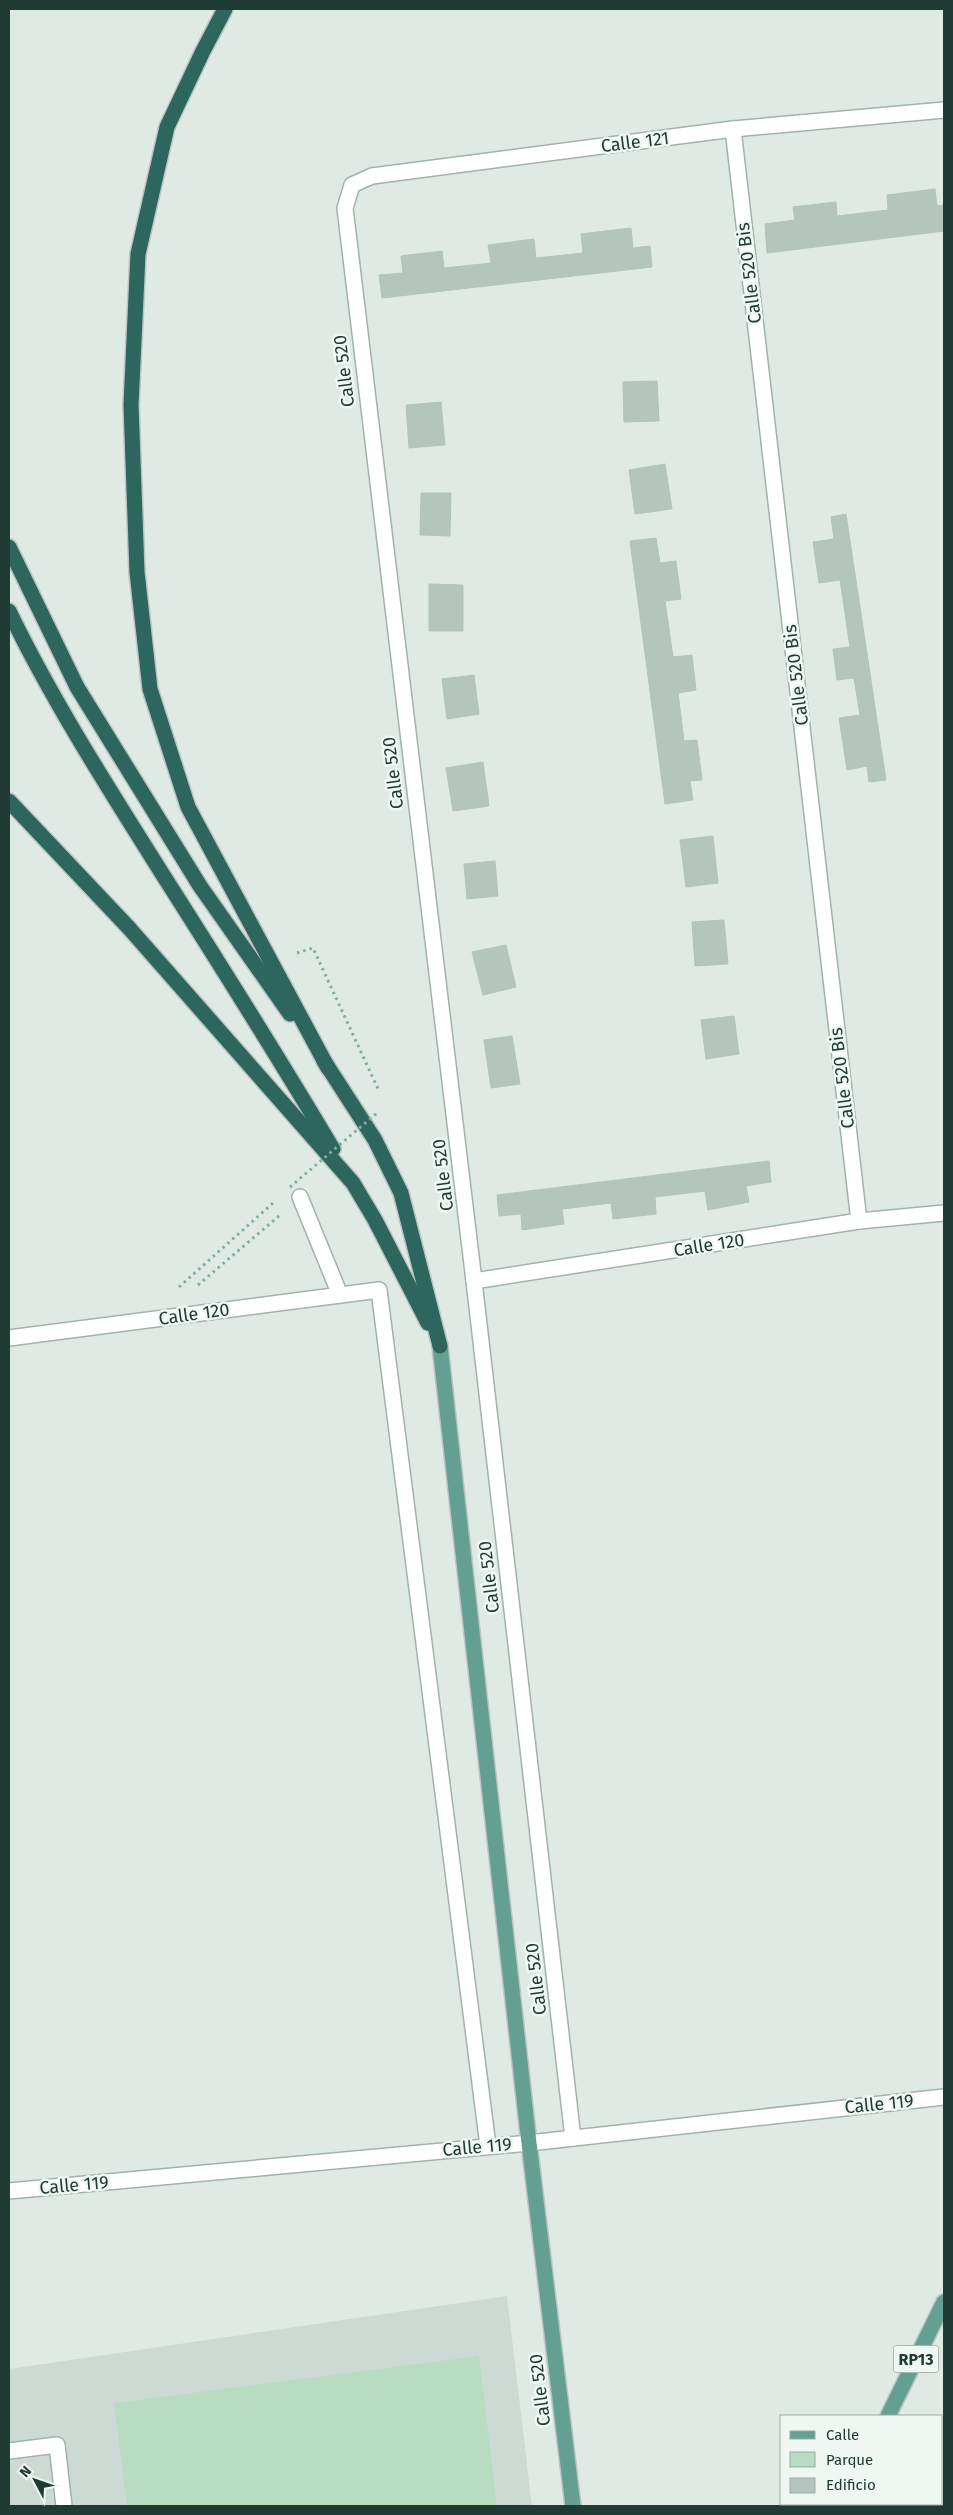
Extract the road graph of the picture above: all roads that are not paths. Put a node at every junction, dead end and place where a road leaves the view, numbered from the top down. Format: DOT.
graph roads {
  1 [pos="225,9"];
  2 [pos="944,110"];
  3 [pos="733,130"];
  4 [pos="345,208"];
  5 [pos="9,547"];
  6 [pos="9,610"];
  7 [pos="9,801"];
  8 [pos="328,1068"];
  9 [pos="353,1183"];
  10 [pos="295,1192"];
  11 [pos="944,1213"];
  12 [pos="859,1221"];
  13 [pos="474,1281"];
  14 [pos="340,1294"];
  15 [pos="9,1338"];
  16 [pos="440,1346"];
  17 [pos="944,2097"];
  18 [pos="573,2138"];
  19 [pos="529,2143"];
  20 [pos="488,2146"];
  21 [pos="9,2191"];
  22 [pos="944,2302"];
  23 [pos="888,2415"];
  24 [pos="9,2451"];
  25 [pos="64,2506"];
  26 [pos="573,2506"];
  1 -- 8 [label="highway"];
  2 -- 3 [label="street, Calle 121"];
  3 -- 4 [label="street, Calle 121"];
  3 -- 12 [label="street, Calle 520 Bis"];
  4 -- 13 [label="street, Calle 520"];
  5 -- 8 [label="highway"];
  6 -- 9 [label="highway"];
  7 -- 9 [label="highway"];
  8 -- 16 [label="highway"];
  9 -- 16 [label="highway"];
  10 -- 14 [label="street"];
  11 -- 12 [label="street, Calle 120"];
  12 -- 13 [label="street, Calle 120"];
  13 -- 18 [label="street, Calle 520"];
  14 -- 15 [label="street, Calle 120"];
  14 -- 20 [label="street, Calle 120"];
  16 -- 19 [label="main road, Calle 520"];
  17 -- 18 [label="street, Calle 119"];
  18 -- 19 [label="street, Calle 119"];
  19 -- 20 [label="street, Calle 119"];
  19 -- 26 [label="main road, Calle 520"];
  20 -- 21 [label="street, Calle 119"];
  22 -- 23 [label="main road, RP13"];
  24 -- 25 [label="street"];
}
